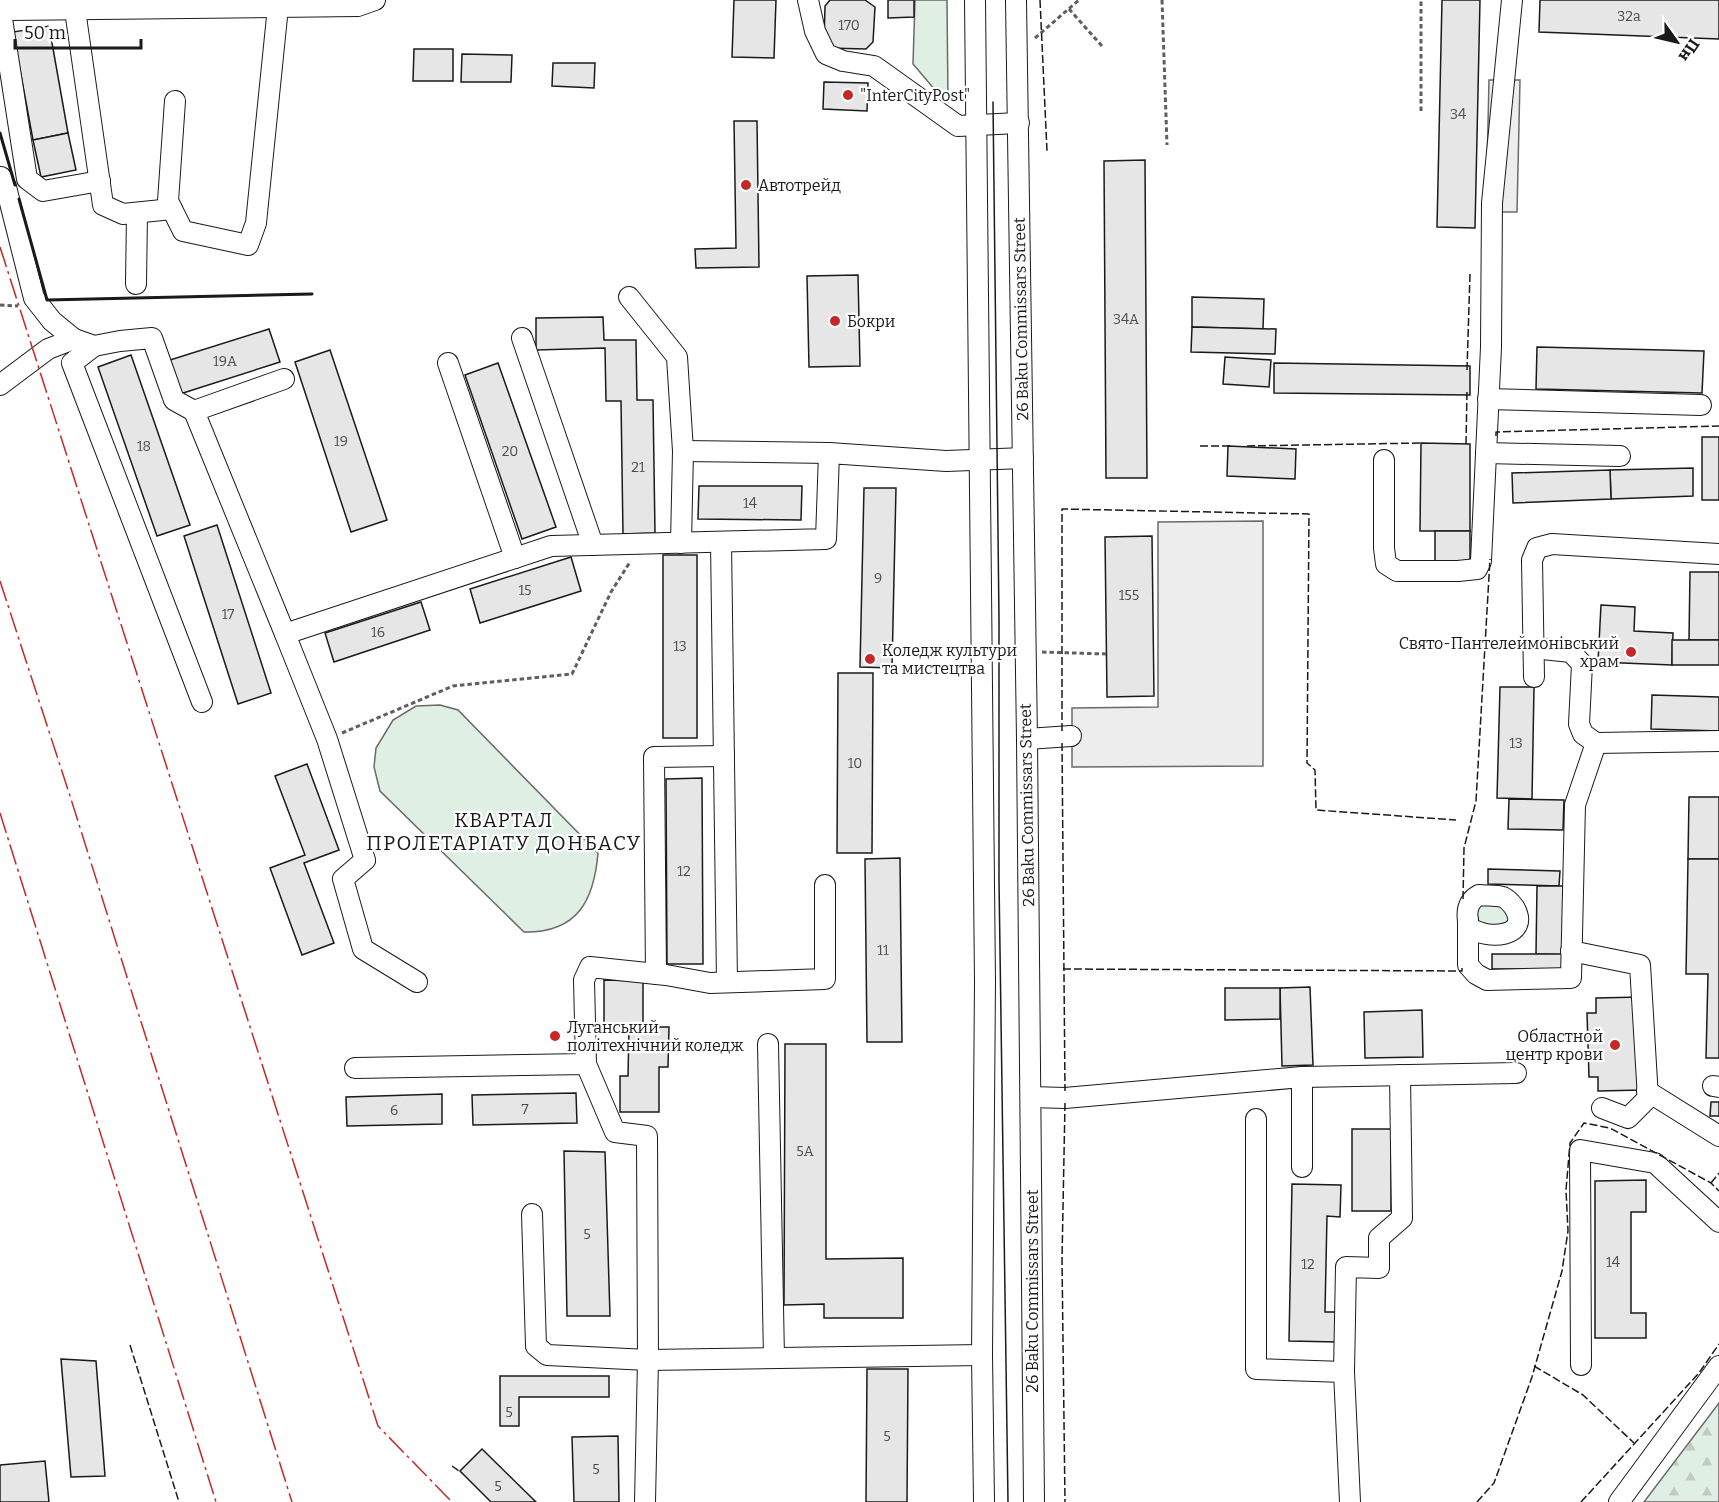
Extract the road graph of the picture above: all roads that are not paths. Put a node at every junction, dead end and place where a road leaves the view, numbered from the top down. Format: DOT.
graph roads {
  1 [pos="375,0"];
  2 [pos="808,0"];
  3 [pos="975,0"];
  4 [pos="1016,0"];
  5 [pos="1512,0"];
  6 [pos="0,6"];
  7 [pos="278,7"];
  8 [pos="75,10"];
  9 [pos="175,101"];
  10 [pos="1018,123"];
  11 [pos="967,125"];
  12 [pos="1,177"];
  13 [pos="100,182"];
  14 [pos="172,209"];
  15 [pos="137,213"];
  16 [pos="136,284"];
  17 [pos="629,297"];
  18 [pos="522,338"];
  19 [pos="74,339"];
  20 [pos="94,346"];
  21 [pos="448,363"];
  22 [pos="284,379"];
  23 [pos="0,385"];
  24 [pos="1488,399"];
  25 [pos="1701,405"];
  26 [pos="194,411"];
  27 [pos="683,451"];
  28 [pos="829,453"];
  29 [pos="1486,453"];
  30 [pos="1620,456"];
  31 [pos="1023,458"];
  32 [pos="981,459"];
  33 [pos="1384,460"];
  34 [pos="721,542"];
  35 [pos="681,543"];
  36 [pos="593,545"];
  37 [pos="1719,554"];
  38 [pos="515,558"];
  39 [pos="285,634"];
  40 [pos="1533,648"];
  41 [pos="1534,677"];
  42 [pos="202,702"];
  43 [pos="1071,736"];
  44 [pos="1027,739"];
  45 [pos="1719,741"];
  46 [pos="1596,743"];
  47 [pos="724,756"];
  48 [pos="825,885"];
  49 [pos="1468,920"];
  50 [pos="1571,951"];
  51 [pos="656,974"];
  52 [pos="417,982"];
  53 [pos="727,982"];
  54 [pos="768,1044"];
  55 [pos="586,1064"];
  56 [pos="355,1068"];
  57 [pos="1516,1073"];
  58 [pos="1400,1075"];
  59 [pos="1302,1077"];
  60 [pos="1647,1091"];
  61 [pos="1031,1097"];
  62 [pos="1602,1108"];
  63 [pos="1256,1119"];
  64 [pos="1719,1136"];
  65 [pos="1302,1167"];
  66 [pos="532,1214"];
  67 [pos="1719,1222"];
  68 [pos="982,1355"];
  69 [pos="774,1358"];
  70 [pos="648,1360"];
  71 [pos="1581,1365"];
  72 [pos="1719,1366"];
  73 [pos="1344,1372"];
  74 [pos="645,1502"];
  75 [pos="984,1502"];
  76 [pos="1034,1502"];
  77 [pos="1350,1502"];
  78 [pos="1619,1502"];
  1 -- 7 [label="street"];
  2 -- 11 [label="street"];
  3 -- 11 [label="street"];
  4 -- 10 [label="street, 26 Baku Commissars Street"];
  5 -- 24 [label="street"];
  6 -- 8 [label="street"];
  6 -- 13 [label="street"];
  7 -- 8 [label="street"];
  7 -- 14 [label="street"];
  8 -- 13 [label="street"];
  9 -- 14 [label="street"];
  10 -- 11 [label="street"];
  10 -- 31 [label="street, 26 Baku Commissars Street"];
  11 -- 32 [label="street"];
  12 -- 19 [label="street"];
  13 -- 15 [label="street"];
  14 -- 15 [label="street"];
  15 -- 16 [label="street"];
  17 -- 27 [label="street"];
  18 -- 36 [label="street"];
  19 -- 20 [label="street"];
  19 -- 23 [label="street"];
  20 -- 26 [label="street"];
  20 -- 42 [label="street"];
  21 -- 38 [label="street"];
  22 -- 26 [label="street"];
  24 -- 25 [label="street"];
  24 -- 29 [label="street"];
  26 -- 39 [label="street"];
  27 -- 28 [label="street"];
  27 -- 35 [label="street"];
  28 -- 32 [label="street"];
  28 -- 34 [label="street"];
  29 -- 30 [label="street"];
  29 -- 33 [label="street"];
  31 -- 32 [label="street"];
  31 -- 44 [label="street, 26 Baku Commissars Street"];
  32 -- 68 [label="street"];
  34 -- 35 [label="street"];
  34 -- 47 [label="street"];
  35 -- 36 [label="street"];
  36 -- 38 [label="street"];
  37 -- 40 [label="street"];
  38 -- 39 [label="street"];
  39 -- 52 [label="street"];
  40 -- 41 [label="street"];
  40 -- 46 [label="street"];
  43 -- 44 [label="street"];
  44 -- 61 [label="street, 26 Baku Commissars Street"];
  45 -- 46 [label="street"];
  46 -- 50 [label="street"];
  47 -- 51 [label="street"];
  47 -- 53 [label="street"];
  48 -- 53 [label="street"];
  49 -- 50 [label="street"];
  50 -- 60 [label="street"];
  51 -- 53 [label="street"];
  51 -- 55 [label="street"];
  54 -- 69 [label="street"];
  55 -- 56 [label="street"];
  55 -- 70 [label="street"];
  57 -- 58 [label="street"];
  58 -- 59 [label="street"];
  58 -- 73 [label="street"];
  59 -- 61 [label="street"];
  59 -- 65 [label="street"];
  60 -- 62 [label="street"];
  60 -- 64 [label="street"];
  61 -- 76 [label="street, 26 Baku Commissars Street"];
  63 -- 73 [label="street"];
  66 -- 70 [label="street"];
  67 -- 71 [label="street"];
  68 -- 69 [label="street"];
  68 -- 75 [label="street"];
  69 -- 70 [label="street"];
  70 -- 74 [label="street"];
  72 -- 78 [label="street"];
  73 -- 77 [label="street"];
}
